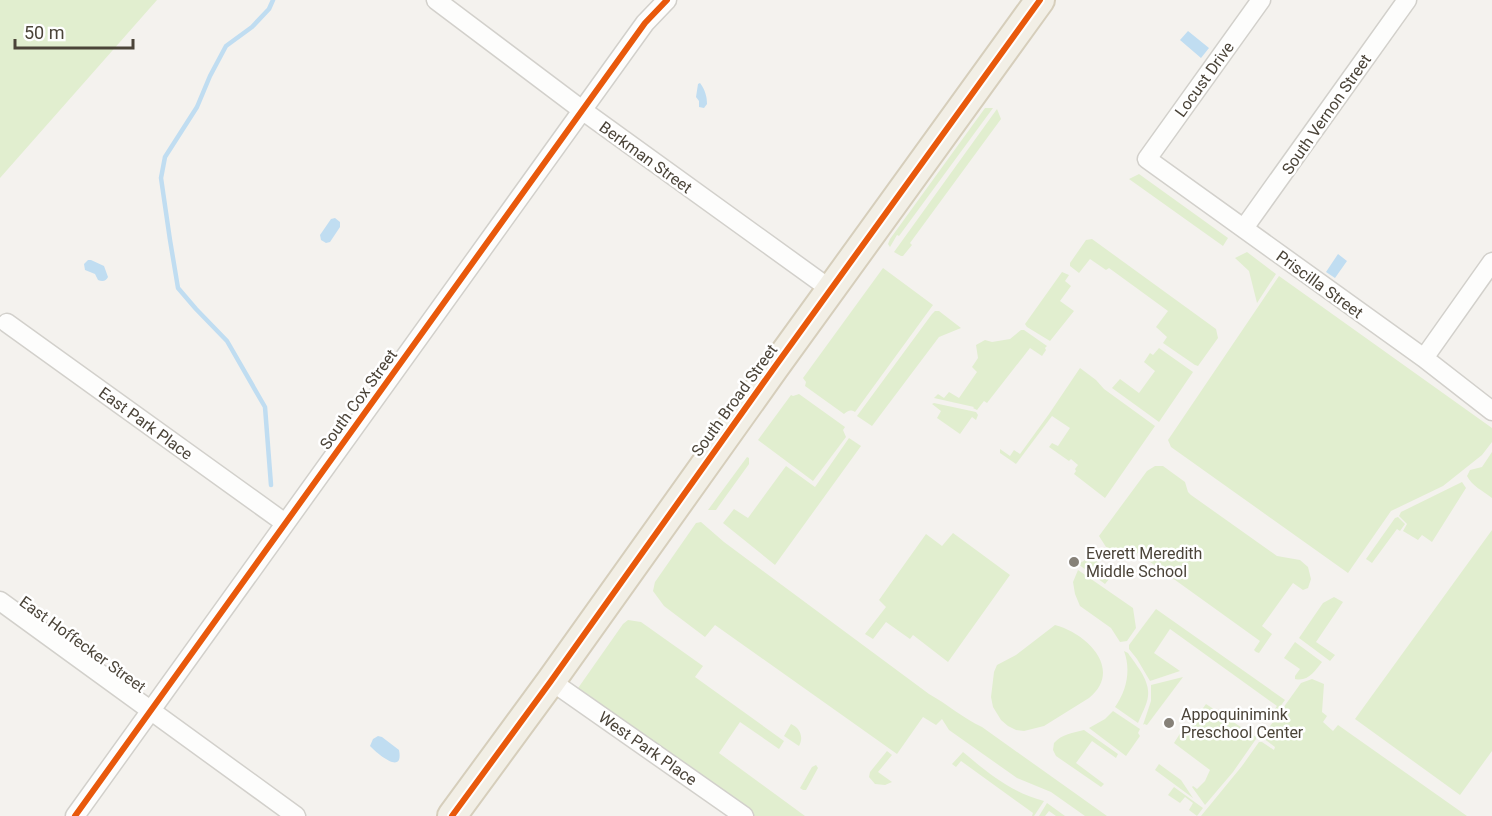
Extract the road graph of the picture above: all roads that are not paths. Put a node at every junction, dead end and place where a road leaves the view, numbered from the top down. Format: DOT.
graph roads {
  1 [pos="436,0"];
  2 [pos="667,0"];
  3 [pos="1040,0"];
  4 [pos="1261,0"];
  5 [pos="1407,0"];
  6 [pos="582,110"];
  7 [pos="1147,159"];
  8 [pos="1244,228"];
  9 [pos="1492,262"];
  10 [pos="830,289"];
  11 [pos="7,323"];
  12 [pos="1424,358"];
  13 [pos="1492,411"];
  14 [pos="285,524"];
  15 [pos="0,601"];
  16 [pos="551,681"];
  17 [pos="151,710"];
  18 [pos="75,816"];
  19 [pos="296,816"];
  20 [pos="452,816"];
  21 [pos="744,816"];
  1 -- 6 [label="street, Berkman Street"];
  2 -- 6 [label="street, South Cox Street"];
  3 -- 10 [label="main road, South Broad Street"];
  4 -- 7 [label="street, Locust Drive"];
  5 -- 8 [label="street, South Vernon Street"];
  6 -- 10 [label="street, Berkman Street"];
  6 -- 14 [label="street, South Cox Street"];
  7 -- 8 [label="street, Priscilla Street"];
  8 -- 12 [label="street, Priscilla Street"];
  9 -- 12 [label="street"];
  10 -- 16 [label="main road, South Broad Street"];
  11 -- 14 [label="street, East Park Place"];
  12 -- 13 [label="street, Priscilla Street"];
  14 -- 17 [label="street, South Cox Street"];
  15 -- 17 [label="street, East Hoffecker Street"];
  16 -- 20 [label="main road, South Broad Street"];
  16 -- 21 [label="street, West Park Place"];
  17 -- 18 [label="street, South Cox Street"];
  17 -- 19 [label="street, East Hoffecker Street"];
}
